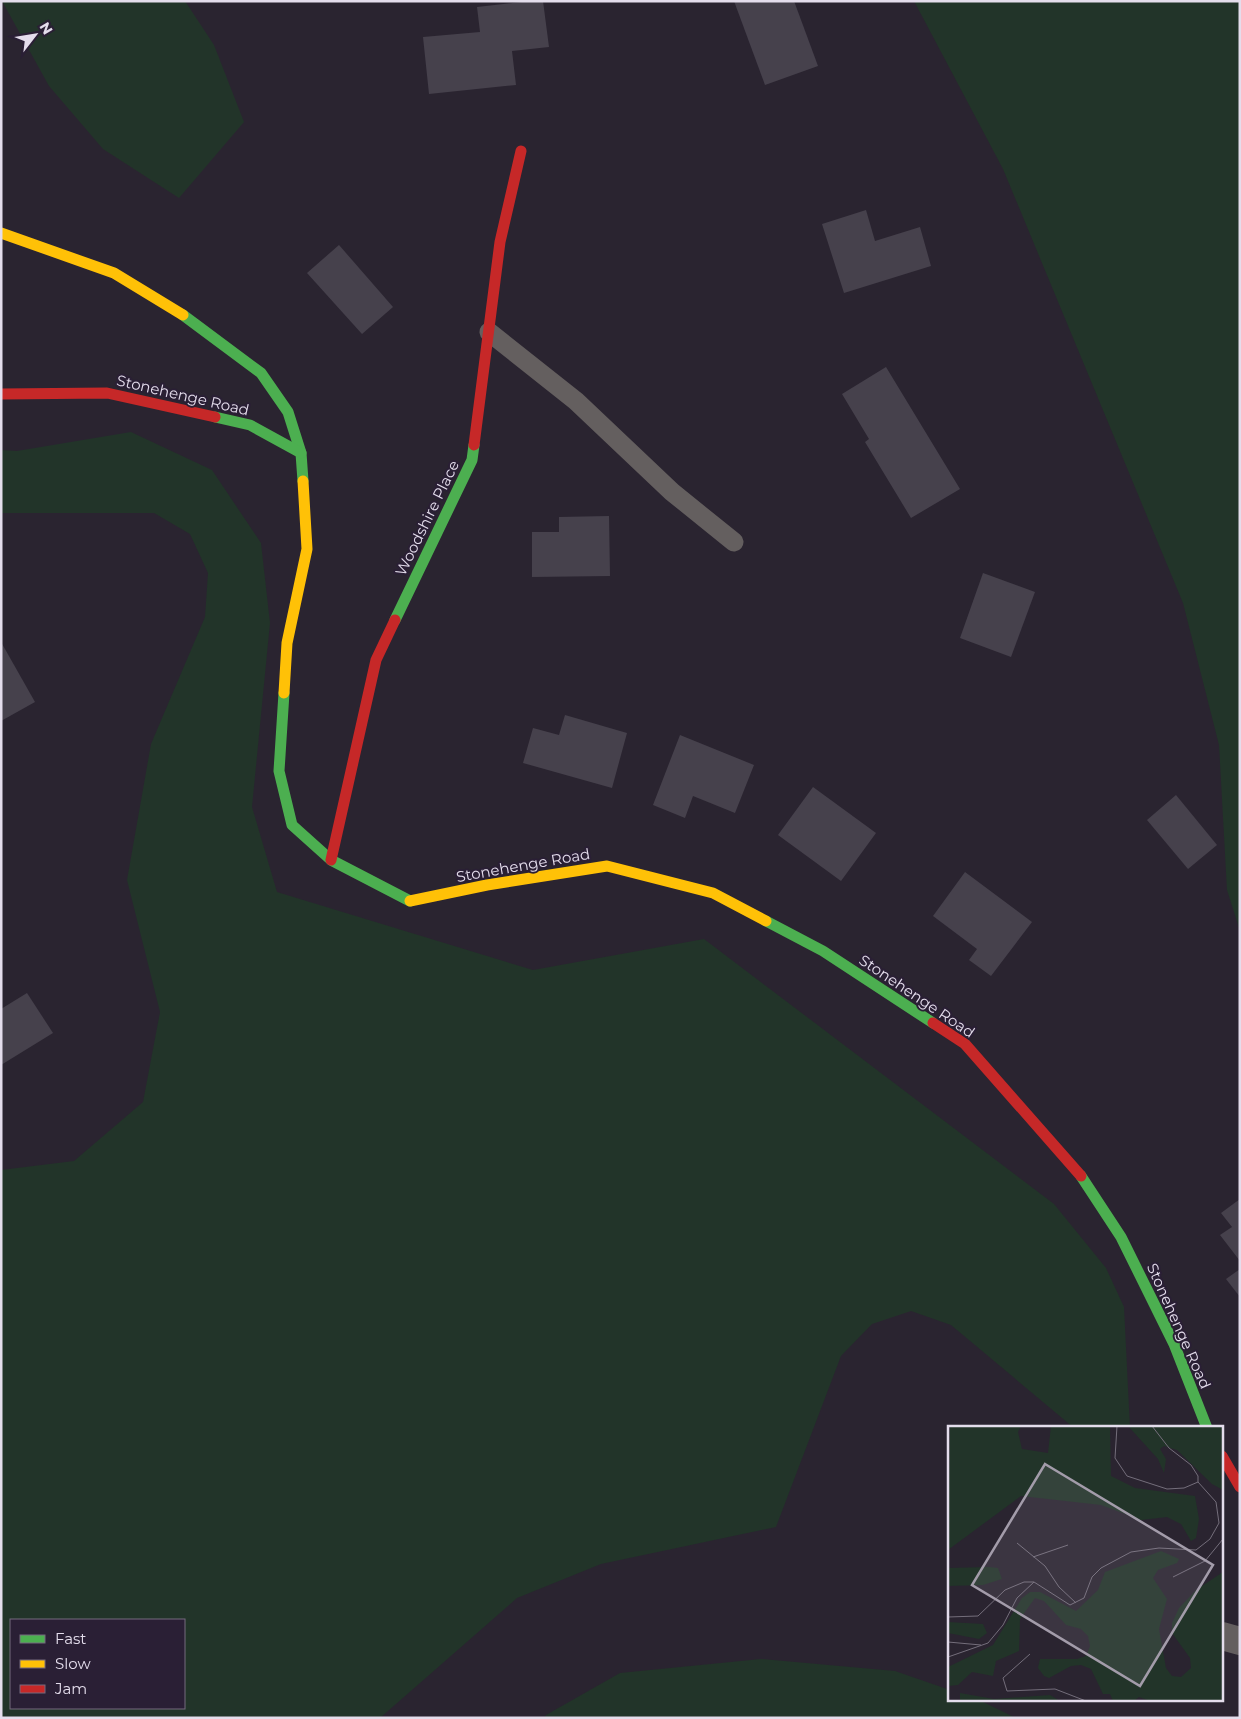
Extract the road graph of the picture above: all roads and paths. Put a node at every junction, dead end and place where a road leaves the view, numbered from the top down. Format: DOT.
graph roads {
  1 [pos="521,152"];
  2 [pos="1,233"];
  3 [pos="489,332"];
  4 [pos="1,394"];
  5 [pos="301,453"];
  6 [pos="734,542"];
  7 [pos="331,860"];
  8 [pos="1207,1426"];
  9 [pos="1224,1459"];
  10 [pos="1240,1487"];
  11 [pos="1224,1637"];
  12 [pos="1240,1641"];
  1 -- 3 [label="street, Woodshire Place"];
  2 -- 5 [label="street"];
  3 -- 6 [label="lane"];
  3 -- 7 [label="street, Woodshire Place"];
  4 -- 5 [label="street, Stonehenge Road"];
  5 -- 7 [label="street, Stonehenge Road"];
  7 -- 8 [label="street, Stonehenge Road"];
  9 -- 10 [label="street"];
  11 -- 12 [label="street"];
}
